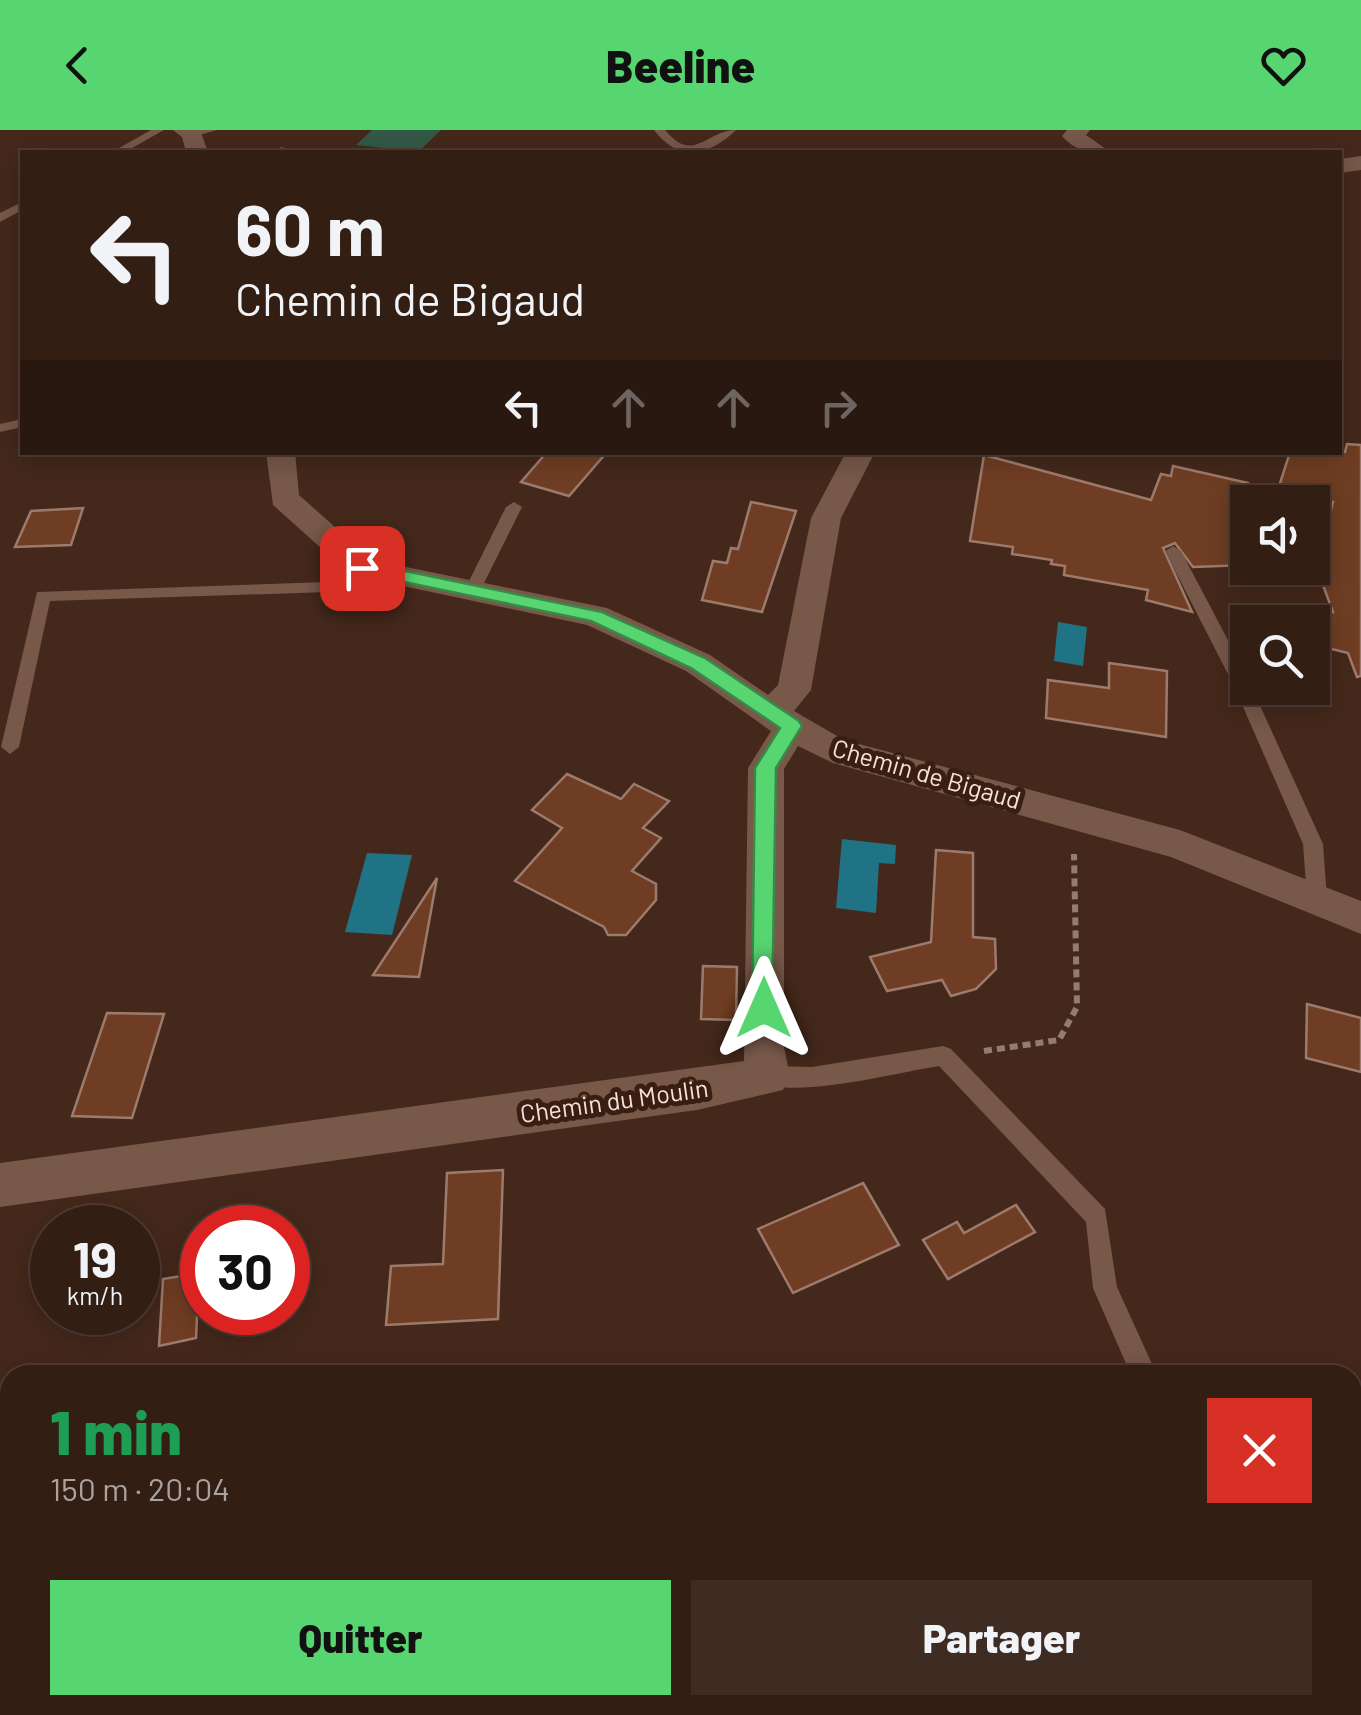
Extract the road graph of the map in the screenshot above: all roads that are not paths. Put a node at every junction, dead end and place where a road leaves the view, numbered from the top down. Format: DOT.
graph roads {
  1 [pos="159,130"];
  2 [pos="659,130"];
  3 [pos="731,130"];
  4 [pos="1079,130"];
  5 [pos="122,150"];
  6 [pos="1093,150"];
  7 [pos="280,455"];
  8 [pos="858,455"];
  9 [pos="514,507"];
  10 [pos="1173,552"];
  11 [pos="362,568"];
  12 [pos="471,592"];
  13 [pos="781,720"];
  14 [pos="10,747"];
  15 [pos="1317,899"];
  16 [pos="1361,918"];
  17 [pos="768,1076"];
  18 [pos="0,1185"];
  19 [pos="1140,1365"];
  1 -- 5 [label="lane"];
  2 -- 3 [label="lane"];
  4 -- 6 [label="street"];
  7 -- 11 [label="street, Chemin de Bigaud"];
  8 -- 13 [label="street"];
  9 -- 12 [label="lane"];
  10 -- 15 [label="lane"];
  11 -- 12 [label="street, Chemin de Bigaud"];
  11 -- 14 [label="lane"];
  12 -- 13 [label="street, Chemin de Bigaud"];
  13 -- 15 [label="street, Chemin de Bigaud"];
  13 -- 17 [label="street"];
  15 -- 16 [label="street, Chemin de Bigaud"];
  17 -- 18 [label="street, Chemin du Moulin"];
  17 -- 19 [label="lane, Chemin du Moulin"];
}
